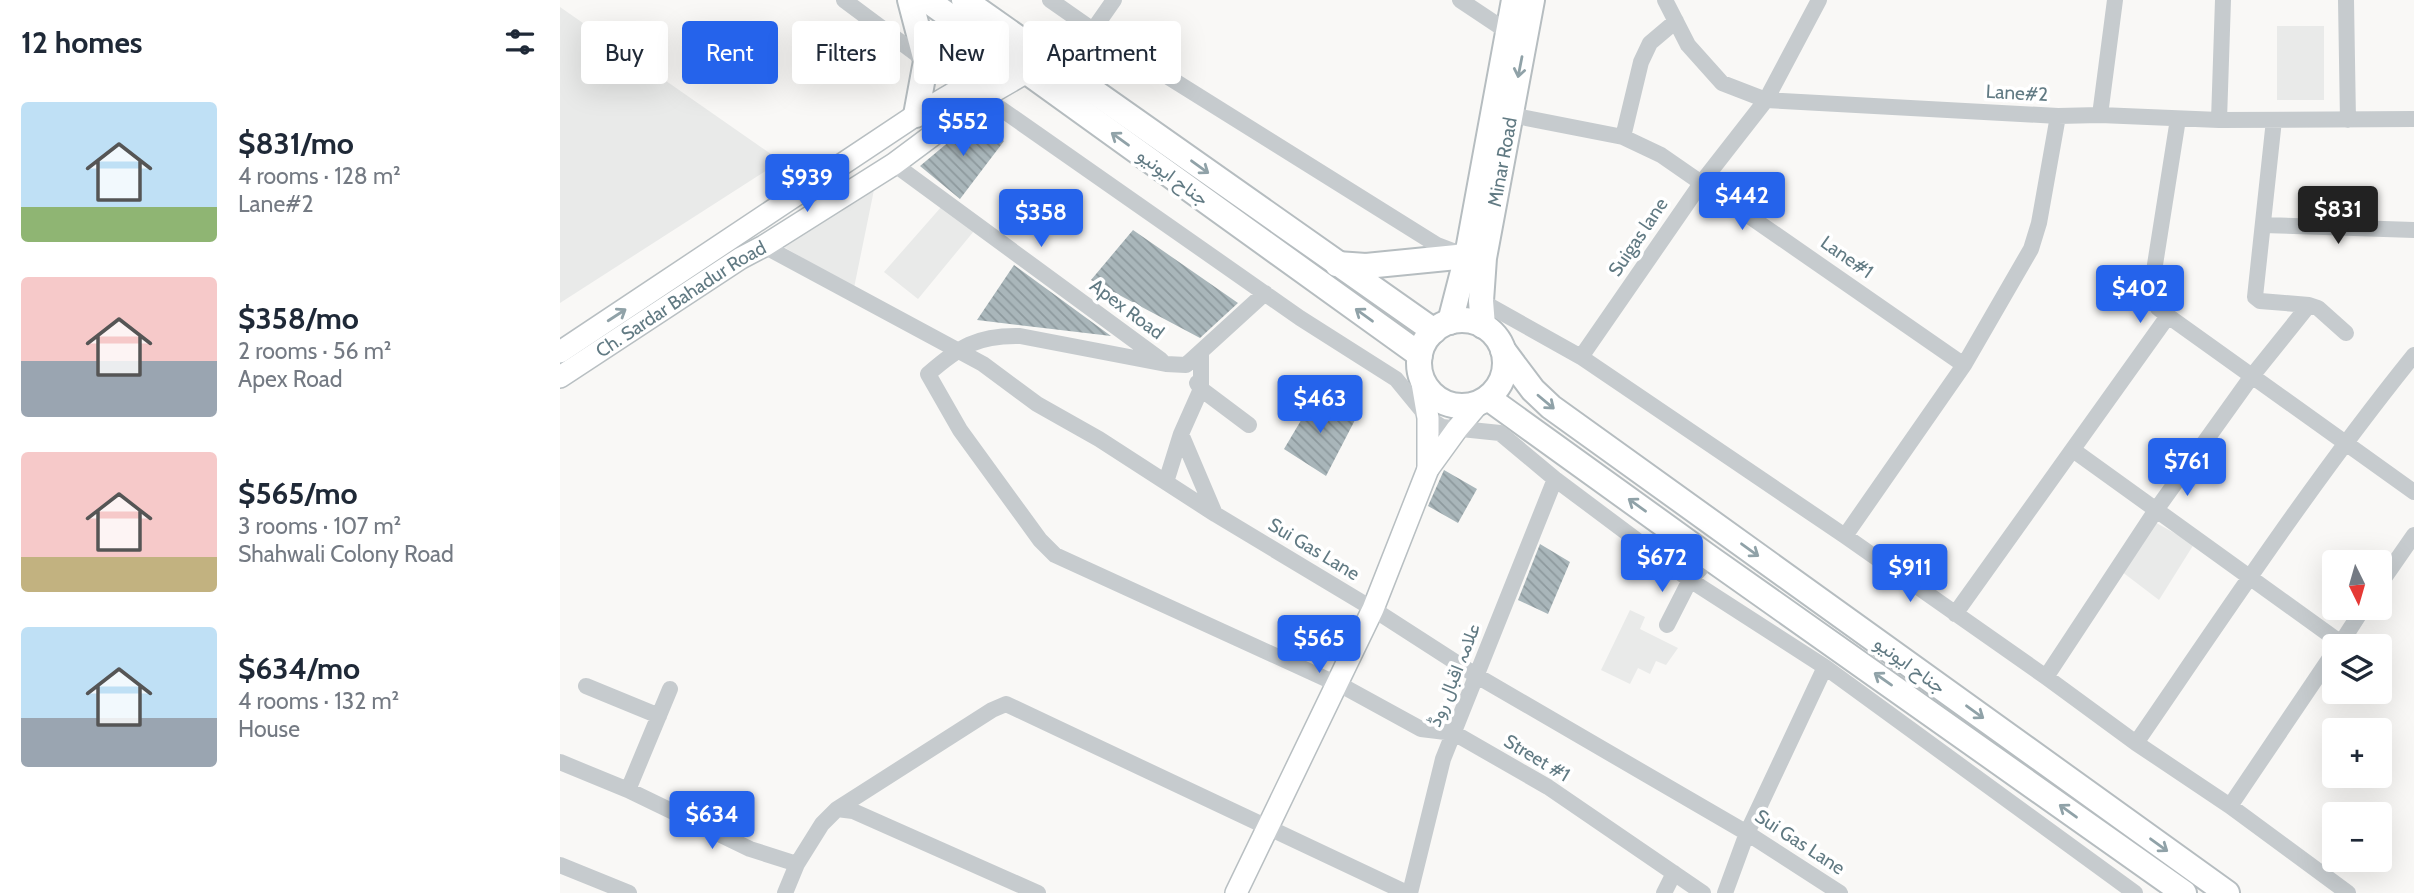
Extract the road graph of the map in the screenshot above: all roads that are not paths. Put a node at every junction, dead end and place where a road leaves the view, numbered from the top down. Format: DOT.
graph roads {
  1 [pos="844,0"];
  2 [pos="910,0"];
  3 [pos="927,0"];
  4 [pos="964,0"];
  5 [pos="1050,0"];
  6 [pos="1114,0"];
  7 [pos="1460,0"];
  8 [pos="1514,0"];
  9 [pos="1532,0"];
  10 [pos="1665,0"];
  11 [pos="1819,0"];
  12 [pos="2115,0"];
  13 [pos="2223,0"];
  14 [pos="2346,0"];
  15 [pos="916,21"];
  16 [pos="1080,21"];
  17 [pos="1099,21"];
  18 [pos="1676,21"];
  19 [pos="1508,32"];
  20 [pos="914,52"];
  21 [pos="1023,54"];
  22 [pos="1023,55"];
  23 [pos="1023,58"];
  24 [pos="1023,60"];
  25 [pos="922,84"];
  26 [pos="959,84"];
  27 [pos="1061,84"];
  28 [pos="1066,84"];
  29 [pos="1179,84"];
  30 [pos="962,86"];
  31 [pos="984,97"];
  32 [pos="1766,100"];
  33 [pos="916,115"];
  34 [pos="1511,115"];
  35 [pos="2100,115"];
  36 [pos="2058,116"];
  37 [pos="2178,119"];
  38 [pos="2414,119"];
  39 [pos="2219,120"];
  40 [pos="2274,120"];
  41 [pos="2348,120"];
  42 [pos="1623,137"];
  43 [pos="894,164"];
  44 [pos="1702,181"];
  45 [pos="2263,225"];
  46 [pos="2414,230"];
  47 [pos="764,246"];
  48 [pos="736,249"];
  49 [pos="1467,256"];
  50 [pos="1336,264"];
  51 [pos="1265,293"];
  52 [pos="1481,301"];
  53 [pos="2309,305"];
  54 [pos="2168,316"];
  55 [pos="1483,326"];
  56 [pos="1442,327"];
  57 [pos="2346,333"];
  58 [pos="957,349"];
  59 [pos="1503,350"];
  60 [pos="560,352"];
  61 [pos="1201,353"];
  62 [pos="2414,355"];
  63 [pos="1581,357"];
  64 [pos="1419,360"];
  65 [pos="1166,364"];
  66 [pos="1185,365"];
  67 [pos="1964,365"];
  68 [pos="2252,376"];
  69 [pos="560,377"];
  70 [pos="1201,390"];
  71 [pos="1484,401"];
  72 [pos="1428,418"];
  73 [pos="1249,425"];
  74 [pos="1457,429"];
  75 [pos="1181,434"];
  76 [pos="2346,442"];
  77 [pos="2073,450"];
  78 [pos="1428,469"];
  79 [pos="1555,478"];
  80 [pos="1166,482"];
  81 [pos="2414,492"];
  82 [pos="2156,510"];
  83 [pos="1215,514"];
  84 [pos="2414,535"];
  85 [pos="1845,536"];
  86 [pos="1710,558"];
  87 [pos="2392,567"];
  88 [pos="2249,577"];
  89 [pos="1690,580"];
  90 [pos="1373,609"];
  91 [pos="1955,614"];
  92 [pos="1667,625"];
  93 [pos="2322,634"];
  94 [pos="1825,667"];
  95 [pos="2322,671"];
  96 [pos="1477,676"];
  97 [pos="2046,677"];
  98 [pos="1338,685"];
  99 [pos="586,686"];
  100 [pos="670,689"];
  101 [pos="659,716"];
  102 [pos="1454,733"];
  103 [pos="2136,743"];
  104 [pos="1975,744"];
  105 [pos="560,762"];
  106 [pos="1961,766"];
  107 [pos="628,790"];
  108 [pos="2230,806"];
  109 [pos="837,809"];
  110 [pos="1268,828"];
  111 [pos="1747,832"];
  112 [pos="797,864"];
  113 [pos="560,865"];
  114 [pos="1674,873"];
  115 [pos="629,893"];
  116 [pos="785,893"];
  117 [pos="1038,893"];
  118 [pos="1236,893"];
  119 [pos="1409,893"];
  120 [pos="1664,893"];
  121 [pos="1703,893"];
  122 [pos="1725,893"];
  123 [pos="1840,893"];
  124 [pos="2135,893"];
  125 [pos="2184,893"];
  126 [pos="2227,893"];
  127 [pos="2348,893"];
  1 -- 20 [label="street"];
  2 -- 15 [label="main road"];
  3 -- 22 [label="main road, جناح ایونیو"];
  4 -- 21 [label="main road, جناح ایونیو"];
  5 -- 16 [label="street"];
  6 -- 17 [label="street"];
  7 -- 19 [label="street"];
  8 -- 19 [label="main road, Minar Road"];
  9 -- 34 [label="main road, Minar Road, one-way"];
  10 -- 18 [label="street, Lane#2"];
  11 -- 32 [label="street, Suigas lane"];
  12 -- 35 [label="street"];
  13 -- 39 [label="street"];
  14 -- 41 [label="street"];
  18 -- 32 [label="street, Lane#2"];
  18 -- 42 [label="street"];
  19 -- 49 [label="main road, Minar Road"];
  23 -- 30 [label="main road, Ch. Sardar Bahadur Road"];
  24 -- 31 [label="main road, Ch. Sardar Bahadur Road"];
  25 -- 33 [label="main road"];
  26 -- 30 [label="street"];
  64 -- 27 [label="main road, جناح ایونیو, one-way"];
  28 -- 50 [label="main road, جناح ایونیو, one-way"];
  29 -- 49 [label="street"];
  30 -- 31 [label="street"];
  30 -- 33 [label="main road, Ch. Sardar Bahadur Road"];
  31 -- 43 [label="main road, Ch. Sardar Bahadur Road"];
  31 -- 51 [label="street"];
  32 -- 36 [label="street, Lane#2"];
  32 -- 44 [label="street, Suigas lane"];
  33 -- 48 [label="main road, Ch. Sardar Bahadur Road"];
  34 -- 42 [label="street, Lane#1"];
  34 -- 52 [label="main road, Minar Road"];
  35 -- 36 [label="street, Lane#2"];
  35 -- 37 [label="street, Lane#2"];
  36 -- 67 [label="street"];
  37 -- 39 [label="street, Lane#2"];
  37 -- 54 [label="street"];
  38 -- 41 [label="street, Lane#2"];
  39 -- 40 [label="street, Lane#2"];
  40 -- 41 [label="street, Lane#2"];
  40 -- 45 [label="street"];
  42 -- 44 [label="street, Lane#1"];
  43 -- 47 [label="main road, Ch. Sardar Bahadur Road"];
  43 -- 65 [label="street, Apex Road"];
  44 -- 63 [label="street, Suigas lane"];
  44 -- 67 [label="street, Lane#1"];
  45 -- 46 [label="street"];
  45 -- 53 [label="street"];
  47 -- 48 [label="main road, Ch. Sardar Bahadur Road"];
  47 -- 58 [label="street, Sui Gas Lane"];
  60 -- 48 [label="main road, Ch. Sardar Bahadur Road, one-way"];
  48 -- 69 [label="main road, Ch. Sardar Bahadur Road"];
  49 -- 50 [label="main road"];
  49 -- 56 [label="main road, Minar Road"];
  50 -- 56 [label="main road, جناح ایونیو"];
  51 -- 61 [label="street"];
  51 -- 72 [label="street"];
  52 -- 55 [label="main road, Minar Road"];
  52 -- 63 [label="street"];
  53 -- 57 [label="street"];
  53 -- 68 [label="street"];
  54 -- 68 [label="street"];
  54 -- 77 [label="street"];
  55 -- 56 [label="main road"];
  55 -- 59 [label="main road"];
  56 -- 64 [label="main road"];
  58 -- 65 [label="street"];
  58 -- 80 [label="street, Sui Gas Lane"];
  58 -- 98 [label="street, Street #1"];
  59 -- 71 [label="main road"];
  59 -- 126 [label="main road, جناح ایونیو, one-way"];
  61 -- 66 [label="street"];
  61 -- 70 [label="street"];
  62 -- 76 [label="street"];
  63 -- 85 [label="street"];
  64 -- 71 [label="main road"];
  64 -- 72 [label="main road"];
  65 -- 66 [label="street"];
  66 -- 70 [label="street"];
  67 -- 85 [label="street"];
  68 -- 76 [label="street"];
  68 -- 82 [label="street"];
  70 -- 73 [label="street"];
  70 -- 75 [label="street"];
  71 -- 74 [label="main road"];
  86 -- 71 [label="main road, جناح ایونیو, one-way"];
  72 -- 74 [label="street"];
  72 -- 78 [label="main road"];
  74 -- 78 [label="main road"];
  74 -- 79 [label="street"];
  75 -- 80 [label="street"];
  75 -- 83 [label="street"];
  76 -- 81 [label="street"];
  76 -- 88 [label="street"];
  77 -- 82 [label="street"];
  77 -- 91 [label="street"];
  78 -- 90 [label="main road"];
  79 -- 89 [label="street"];
  79 -- 96 [label="street, علامہ اقبال روڈ"];
  80 -- 83 [label="street, Sui Gas Lane"];
  82 -- 88 [label="street"];
  82 -- 97 [label="street"];
  83 -- 90 [label="street, Sui Gas Lane"];
  84 -- 87 [label="street"];
  85 -- 91 [label="street"];
  86 -- 89 [label="street"];
  104 -- 86 [label="main road, جناح ایونیو, one-way"];
  88 -- 93 [label="street"];
  88 -- 103 [label="street"];
  89 -- 92 [label="street"];
  89 -- 94 [label="street"];
  90 -- 96 [label="street, Sui Gas Lane"];
  90 -- 98 [label="main road"];
  91 -- 97 [label="street"];
  94 -- 106 [label="street"];
  94 -- 111 [label="street"];
  95 -- 108 [label="street"];
  96 -- 102 [label="street, علامہ اقبال روڈ"];
  96 -- 111 [label="street, Sui Gas Lane"];
  97 -- 103 [label="street"];
  98 -- 102 [label="street, Street #1"];
  98 -- 110 [label="main road"];
  99 -- 101 [label="street"];
  100 -- 101 [label="street"];
  101 -- 107 [label="street"];
  102 -- 114 [label="street, Street #1"];
  102 -- 119 [label="street, علامہ اقبال روڈ"];
  103 -- 108 [label="street"];
  104 -- 106 [label="street"];
  125 -- 104 [label="main road, جناح ایونیو, one-way"];
  105 -- 107 [label="street"];
  106 -- 124 [label="street"];
  107 -- 112 [label="street"];
  108 -- 127 [label="street"];
  109 -- 110 [label="street"];
  109 -- 112 [label="street"];
  109 -- 117 [label="street"];
  110 -- 118 [label="main road"];
  110 -- 119 [label="street"];
  111 -- 122 [label="street"];
  111 -- 123 [label="street, Sui Gas Lane"];
  112 -- 116 [label="street"];
  113 -- 115 [label="street"];
  114 -- 120 [label="street"];
  114 -- 121 [label="street, Street #1"];
}
